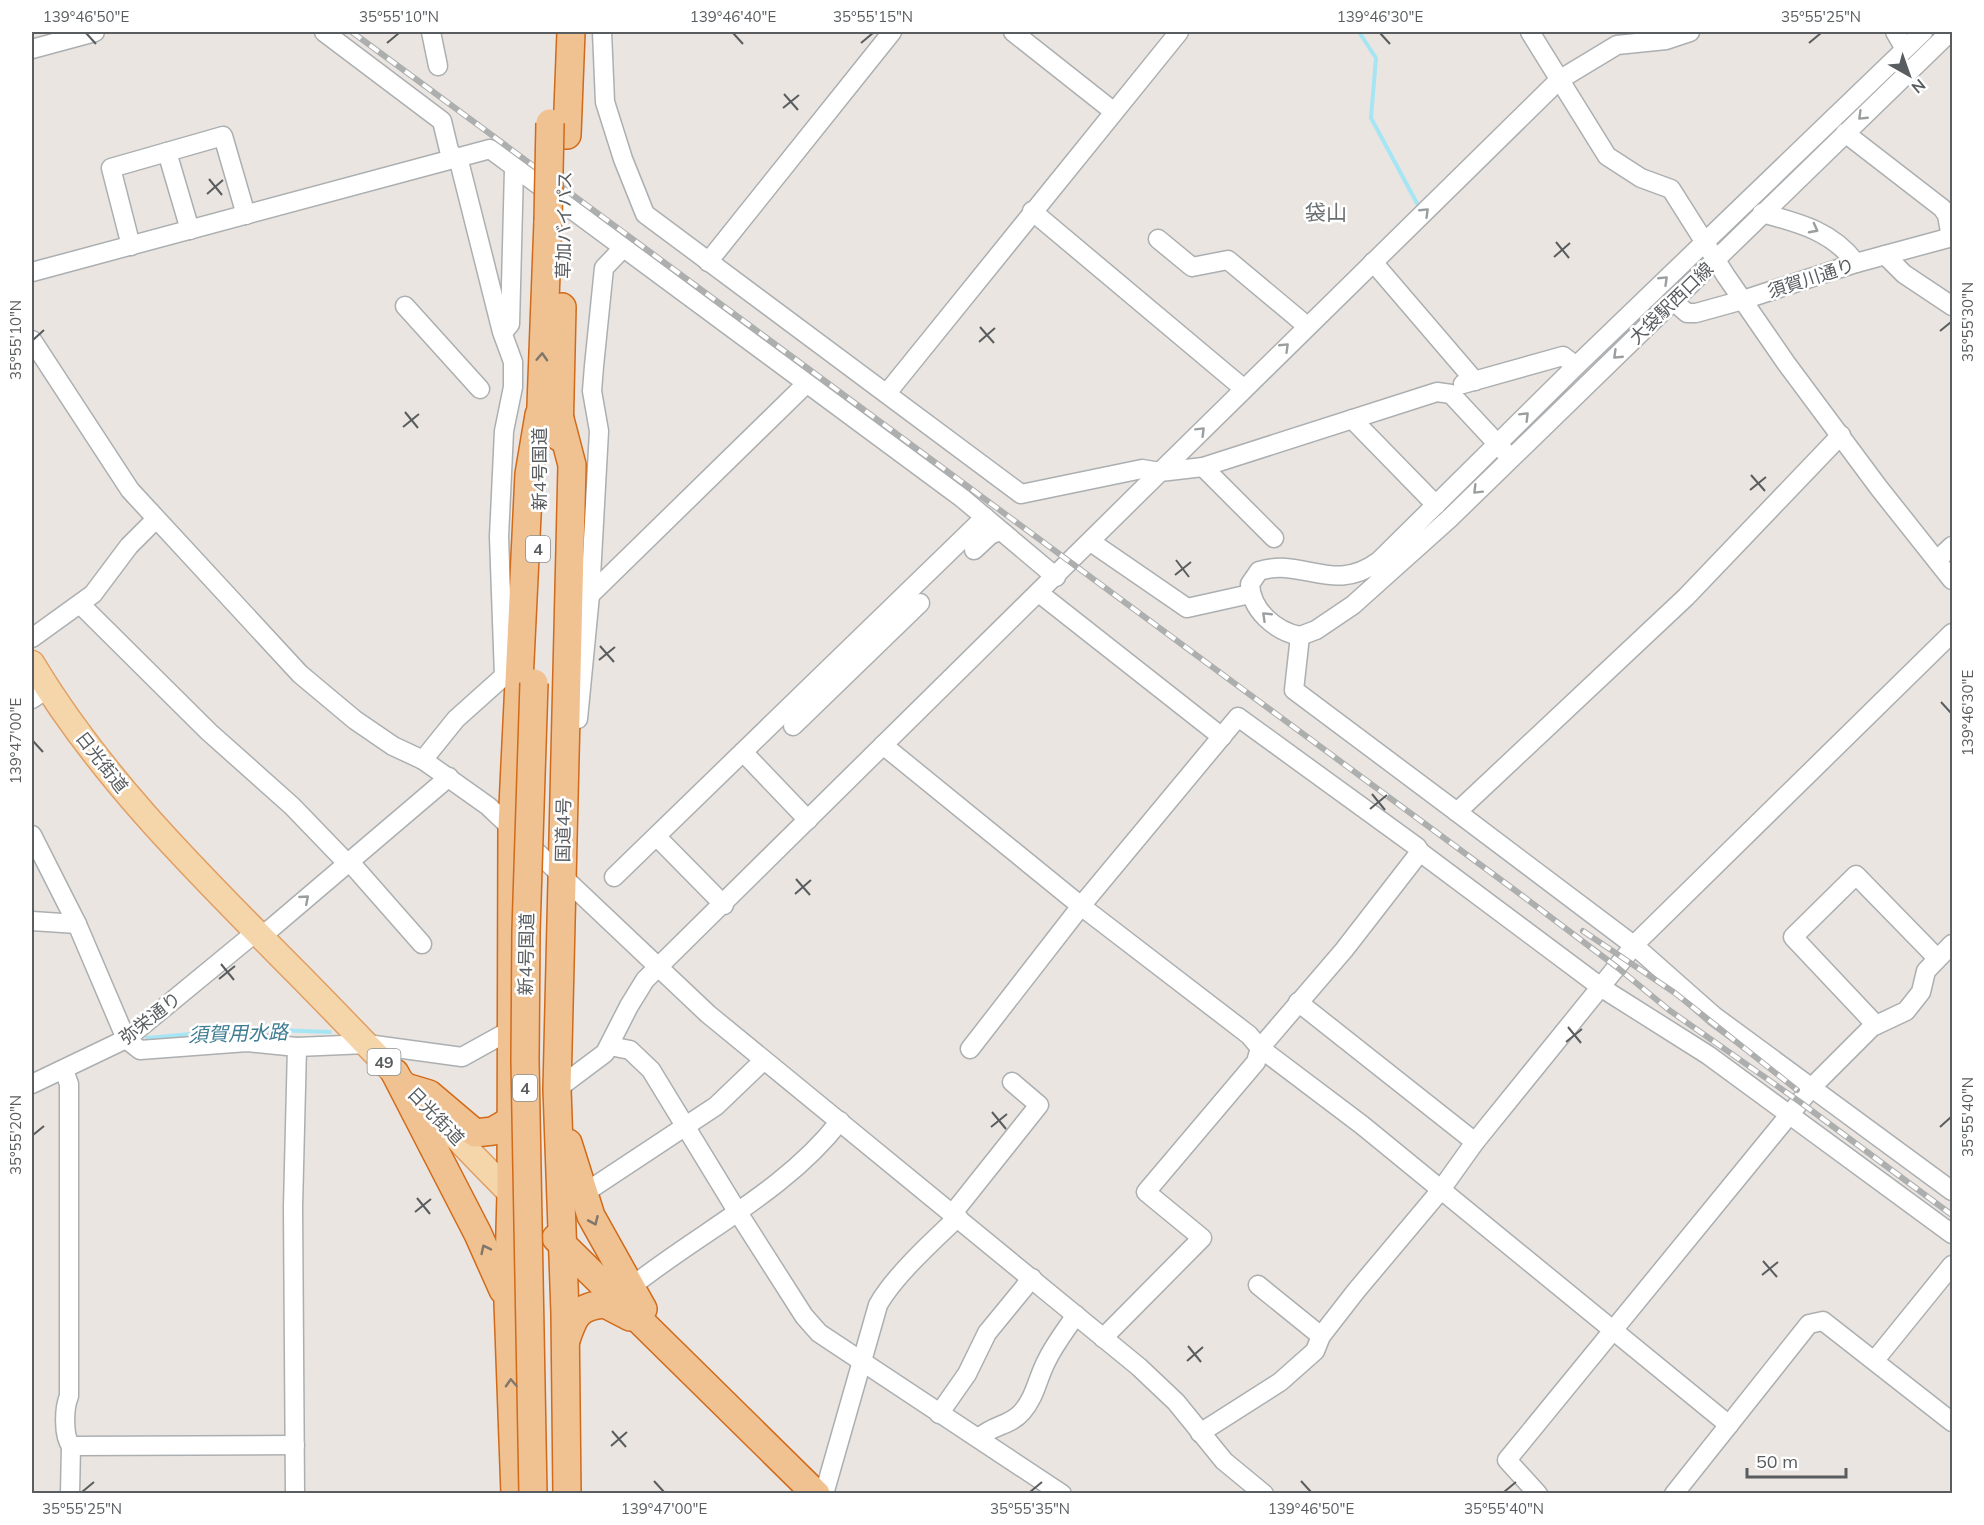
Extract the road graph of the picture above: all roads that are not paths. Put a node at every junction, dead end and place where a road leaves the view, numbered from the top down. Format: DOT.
graph roads {
  1 [pos="95,32"];
  2 [pos="324,32"];
  3 [pos="431,32"];
  4 [pos="553,32"];
  5 [pos="571,32"];
  6 [pos="602,32"];
  7 [pos="892,32"];
  8 [pos="1013,32"];
  9 [pos="1179,32"];
  10 [pos="1530,32"];
  11 [pos="1690,32"];
  12 [pos="1895,32"];
  13 [pos="1923,32"];
  14 [pos="1950,32"];
  15 [pos="1905,49"];
  16 [pos="32,50"];
  17 [pos="438,66"];
  18 [pos="1559,80"];
  19 [pos="1113,111"];
  20 [pos="558,129"];
  21 [pos="1845,133"];
  22 [pos="167,152"];
  23 [pos="456,158"];
  24 [pos="514,169"];
  25 [pos="1032,211"];
  26 [pos="1762,213"];
  27 [pos="246,215"];
  28 [pos="1949,229"];
  29 [pos="190,230"];
  30 [pos="1158,239"];
  31 [pos="1704,242"];
  32 [pos="131,246"];
  33 [pos="622,248"];
  34 [pos="1886,255"];
  35 [pos="1716,260"];
  36 [pos="708,262"];
  37 [pos="1373,262"];
  38 [pos="1856,263"];
  39 [pos="32,272"];
  40 [pos="1743,300"];
  41 [pos="1673,301"];
  42 [pos="405,306"];
  43 [pos="1953,306"];
  44 [pos="1307,326"];
  45 [pos="502,332"];
  46 [pos="32,339"];
  47 [pos="1576,366"];
  48 [pos="1475,381"];
  49 [pos="806,384"];
  50 [pos="1243,388"];
  51 [pos="480,389"];
  52 [pos="887,393"];
  53 [pos="1450,394"];
  54 [pos="550,417"];
  55 [pos="1352,419"];
  56 [pos="1841,435"];
  57 [pos="1498,443"];
  58 [pos="1511,457"];
  59 [pos="1203,467"];
  60 [pos="1160,472"];
  61 [pos="1436,505"];
  62 [pos="985,517"];
  63 [pos="155,520"];
  64 [pos="1000,531"];
  65 [pos="1274,538"];
  66 [pos="1091,542"];
  67 [pos="1953,546"];
  68 [pos="974,550"];
  69 [pos="1937,560"];
  70 [pos="1384,567"];
  71 [pos="1056,577"];
  72 [pos="1336,578"];
  73 [pos="1953,580"];
  74 [pos="1039,593"];
  75 [pos="1250,594"];
  76 [pos="590,595"];
  77 [pos="920,603"];
  78 [pos="81,605"];
  79 [pos="1353,605"];
  80 [pos="1953,633"];
  81 [pos="1300,636"];
  82 [pos="32,638"];
  83 [pos="861,648"];
  84 [pos="32,663"];
  85 [pos="504,676"];
  86 [pos="542,684"];
  87 [pos="39,694"];
  88 [pos="793,726"];
  89 [pos="1222,737"];
  90 [pos="883,745"];
  91 [pos="743,752"];
  92 [pos="564,753"];
  93 [pos="423,760"];
  94 [pos="516,761"];
  95 [pos="449,777"];
  96 [pos="1456,812"];
  97 [pos="808,820"];
  98 [pos="512,827"];
  99 [pos="32,835"];
  100 [pos="657,837"];
  101 [pos="1420,852"];
  102 [pos="348,862"];
  103 [pos="562,876"];
  104 [pos="614,877"];
  105 [pos="724,904"];
  106 [pos="1081,906"];
  107 [pos="32,921"];
  108 [pos="76,924"];
  109 [pos="258,934"];
  110 [pos="422,944"];
  111 [pos="1953,944"];
  112 [pos="1636,947"];
  113 [pos="1937,958"];
  114 [pos="658,967"];
  115 [pos="1602,988"];
  116 [pos="1298,1002"];
  117 [pos="1876,1025"];
  118 [pos="509,1031"];
  119 [pos="126,1039"];
  120 [pos="367,1044"];
  121 [pos="973,1045"];
  122 [pos="610,1046"];
  123 [pos="297,1047"];
  124 [pos="1260,1048"];
  125 [pos="764,1060"];
  126 [pos="63,1070"];
  127 [pos="402,1081"];
  128 [pos="1012,1082"];
  129 [pos="32,1084"];
  130 [pos="1812,1087"];
  131 [pos="557,1097"];
  132 [pos="1789,1114"];
  133 [pos="840,1120"];
  134 [pos="510,1121"];
  135 [pos="685,1126"];
  136 [pos="1475,1142"];
  137 [pos="1440,1191"];
  138 [pos="1953,1191"];
  139 [pos="511,1194"];
  140 [pos="583,1194"];
  141 [pos="737,1211"];
  142 [pos="956,1215"];
  143 [pos="1953,1234"];
  144 [pos="561,1243"];
  145 [pos="1953,1265"];
  146 [pos="1032,1278"];
  147 [pos="1258,1285"];
  148 [pos="631,1287"];
  149 [pos="508,1303"];
  150 [pos="1076,1315"];
  151 [pos="651,1330"];
  152 [pos="1614,1330"];
  153 [pos="1321,1336"];
  154 [pos="1103,1338"];
  155 [pos="566,1340"];
  156 [pos="1875,1360"];
  157 [pos="863,1362"];
  158 [pos="1949,1413"];
  159 [pos="939,1414"];
  160 [pos="1730,1425"];
  161 [pos="1200,1432"];
  162 [pos="979,1438"];
  163 [pos="513,1441"];
  164 [pos="566,1441"];
  165 [pos="296,1445"];
  166 [pos="71,1446"];
  167 [pos="1056,1492"];
  168 [pos="70,1494"];
  169 [pos="295,1494"];
  170 [pos="515,1494"];
  171 [pos="533,1494"];
  172 [pos="549,1494"];
  173 [pos="567,1494"];
  174 [pos="816,1494"];
  175 [pos="824,1494"];
  176 [pos="1264,1494"];
  177 [pos="1538,1494"];
  178 [pos="1674,1494"];
  1 -- 16 [label="street"];
  2 -- 23 [label="street"];
  3 -- 17 [label="street"];
  4 -- 20 [label="highway, 草加バイパス / 4"];
  5 -- 20 [label="highway, 草加バイパス / 4"];
  6 -- 36 [label="street"];
  7 -- 36 [label="street"];
  8 -- 19 [label="street"];
  9 -- 19 [label="street"];
  10 -- 18 [label="street"];
  11 -- 18 [label="street"];
  12 -- 15 [label="street"];
  13 -- 15 [label="street, 大袋駅西口線"];
  14 -- 21 [label="street, 大袋駅西口線, one-way"];
  15 -- 31 [label="street, 大袋駅西口線"];
  18 -- 31 [label="street"];
  37 -- 18 [label="street, one-way"];
  19 -- 25 [label="street"];
  20 -- 54 [label="highway, 草加バイパス / 4, bridge"];
  21 -- 26 [label="street, 大袋駅西口線"];
  21 -- 28 [label="street"];
  22 -- 27 [label="street"];
  22 -- 29 [label="street"];
  22 -- 32 [label="street"];
  23 -- 24 [label="street"];
  23 -- 27 [label="street"];
  23 -- 45 [label="street"];
  24 -- 33 [label="street"];
  24 -- 45 [label="street"];
  25 -- 50 [label="street"];
  25 -- 52 [label="street"];
  26 -- 35 [label="street, 大袋駅西口線"];
  26 -- 38 [label="street, one-way"];
  27 -- 29 [label="street"];
  28 -- 34 [label="street, 須賀川通り"];
  29 -- 32 [label="street"];
  30 -- 44 [label="street"];
  31 -- 35 [label="street"];
  47 -- 31 [label="street, 大袋駅西口線, one-way"];
  32 -- 39 [label="street"];
  33 -- 49 [label="street"];
  33 -- 76 [label="street"];
  34 -- 38 [label="street, 須賀川通り"];
  34 -- 43 [label="street"];
  35 -- 40 [label="street"];
  35 -- 41 [label="street, 大袋駅西口線"];
  36 -- 52 [label="street"];
  37 -- 44 [label="street"];
  37 -- 48 [label="street"];
  38 -- 40 [label="street, 須賀川通り"];
  40 -- 41 [label="street, 須賀川通り"];
  40 -- 56 [label="street"];
  41 -- 58 [label="street, 大袋駅西口線, one-way"];
  42 -- 51 [label="street"];
  50 -- 44 [label="street, one-way"];
  45 -- 85 [label="street"];
  46 -- 63 [label="street"];
  47 -- 48 [label="street"];
  57 -- 47 [label="street, 大袋駅西口線, one-way"];
  48 -- 53 [label="street"];
  49 -- 62 [label="street"];
  49 -- 76 [label="street"];
  60 -- 50 [label="street, one-way"];
  52 -- 60 [label="street"];
  53 -- 55 [label="street"];
  53 -- 57 [label="street"];
  54 -- 86 [label="highway, 新4号国道 / 4"];
  54 -- 92 [label="highway, 国道4号 / 4"];
  54 -- 94 [label="highway, 4"];
  55 -- 59 [label="street"];
  55 -- 61 [label="street"];
  56 -- 69 [label="street"];
  56 -- 96 [label="street"];
  57 -- 58 [label="street"];
  57 -- 61 [label="street, 大袋駅西口線"];
  58 -- 70 [label="street, 大袋駅西口線, one-way"];
  59 -- 60 [label="street"];
  59 -- 65 [label="street"];
  60 -- 66 [label="street"];
  61 -- 70 [label="street, 大袋駅西口線"];
  62 -- 64 [label="street"];
  62 -- 83 [label="street"];
  63 -- 78 [label="street"];
  63 -- 93 [label="street"];
  64 -- 68 [label="street"];
  64 -- 71 [label="street"];
  66 -- 71 [label="street"];
  66 -- 75 [label="street"];
  67 -- 69 [label="street"];
  69 -- 73 [label="street"];
  70 -- 72 [label="street"];
  70 -- 79 [label="street"];
  71 -- 74 [label="street"];
  72 -- 75 [label="street"];
  72 -- 79 [label="street"];
  74 -- 89 [label="street"];
  74 -- 90 [label="street"];
  81 -- 75 [label="street, one-way"];
  76 -- 92 [label="street"];
  77 -- 83 [label="street"];
  78 -- 82 [label="street"];
  78 -- 102 [label="street"];
  79 -- 81 [label="street"];
  80 -- 112 [label="street"];
  81 -- 96 [label="street"];
  83 -- 88 [label="street"];
  83 -- 91 [label="street"];
  84 -- 87 [label="main road, 日光街道 / 49"];
  85 -- 93 [label="street"];
  85 -- 94 [label="street"];
  86 -- 171 [label="highway, 新4号国道 / 4, bridge"];
  86 -- 172 [label="highway, 新4号国道 / 4"];
  87 -- 109 [label="main road, 日光街道 / 49"];
  89 -- 101 [label="street"];
  89 -- 106 [label="street"];
  90 -- 97 [label="street"];
  90 -- 106 [label="street"];
  91 -- 97 [label="street"];
  91 -- 100 [label="street"];
  92 -- 103 [label="highway, 国道4号 / 4"];
  93 -- 95 [label="street"];
  94 -- 98 [label="highway, 4"];
  95 -- 98 [label="street"];
  95 -- 102 [label="street, 弥栄通り"];
  96 -- 112 [label="street"];
  97 -- 105 [label="street"];
  98 -- 103 [label="street"];
  98 -- 118 [label="highway, 4"];
  99 -- 108 [label="street"];
  100 -- 104 [label="street"];
  100 -- 105 [label="street"];
  101 -- 115 [label="street"];
  101 -- 116 [label="street"];
  109 -- 102 [label="street, 弥栄通り, one-way"];
  102 -- 110 [label="street"];
  103 -- 114 [label="street"];
  103 -- 131 [label="highway, 国道4号 / 4"];
  105 -- 114 [label="street"];
  106 -- 121 [label="street"];
  106 -- 124 [label="street"];
  107 -- 108 [label="street"];
  108 -- 119 [label="street"];
  109 -- 119 [label="street, 弥栄通り"];
  109 -- 120 [label="main road, 日光街道 / 49"];
  111 -- 113 [label="street"];
  112 -- 115 [label="street"];
  112 -- 130 [label="street"];
  113 -- 117 [label="street"];
  113 -- 117 [label="street"];
  114 -- 122 [label="street"];
  114 -- 125 [label="street"];
  115 -- 132 [label="street"];
  115 -- 136 [label="street"];
  116 -- 124 [label="street"];
  116 -- 136 [label="street"];
  117 -- 130 [label="street"];
  118 -- 120 [label="street"];
  118 -- 134 [label="highway, 4"];
  119 -- 123 [label="street"];
  119 -- 126 [label="street, 弥栄通り"];
  120 -- 123 [label="street"];
  120 -- 127 [label="main road, 日光街道 / 49"];
  122 -- 131 [label="street"];
  122 -- 135 [label="street"];
  123 -- 165 [label="street"];
  124 -- 137 [label="street"];
  124 -- 154 [label="street"];
  125 -- 133 [label="street"];
  125 -- 135 [label="street"];
  126 -- 129 [label="street, 弥栄通り"];
  126 -- 166 [label="street"];
  127 -- 134 [label="highway"];
  127 -- 139 [label="main road, 日光街道 / 49"];
  149 -- 127 [label="highway, one-way"];
  128 -- 142 [label="street"];
  130 -- 132 [label="street"];
  130 -- 138 [label="street"];
  131 -- 140 [label="highway, 4"];
  131 -- 144 [label="highway, 国道4号 / 4"];
  132 -- 143 [label="street"];
  132 -- 152 [label="street"];
  133 -- 141 [label="street"];
  133 -- 142 [label="street"];
  134 -- 139 [label="highway, 4"];
  135 -- 140 [label="street"];
  135 -- 141 [label="street"];
  136 -- 137 [label="street"];
  137 -- 152 [label="street"];
  137 -- 153 [label="street"];
  139 -- 144 [label="highway, 日光街道 / 4"];
  139 -- 149 [label="highway"];
  140 -- 148 [label="highway, 4, one-way"];
  141 -- 148 [label="street"];
  141 -- 157 [label="street"];
  142 -- 146 [label="street"];
  142 -- 157 [label="street"];
  144 -- 151 [label="highway, 日光街道 / 4"];
  144 -- 155 [label="highway, 国道4号"];
  145 -- 156 [label="street"];
  146 -- 150 [label="street"];
  146 -- 159 [label="street"];
  147 -- 153 [label="street"];
  148 -- 151 [label="highway, 4"];
  163 -- 149 [label="highway, one-way"];
  150 -- 154 [label="street"];
  150 -- 162 [label="street"];
  151 -- 155 [label="highway"];
  151 -- 174 [label="highway, 日光街道 / 4"];
  152 -- 160 [label="street"];
  152 -- 177 [label="street"];
  153 -- 161 [label="street"];
  154 -- 161 [label="street"];
  155 -- 164 [label="highway, 国道4号"];
  156 -- 158 [label="street"];
  156 -- 160 [label="street"];
  157 -- 159 [label="street"];
  157 -- 175 [label="street"];
  159 -- 162 [label="street"];
  160 -- 178 [label="street"];
  161 -- 176 [label="street"];
  162 -- 167 [label="street"];
  163 -- 164 [label="street"];
  163 -- 170 [label="highway"];
  164 -- 173 [label="highway, 国道4号"];
  165 -- 166 [label="street"];
  165 -- 169 [label="street"];
  166 -- 168 [label="street"];
}
